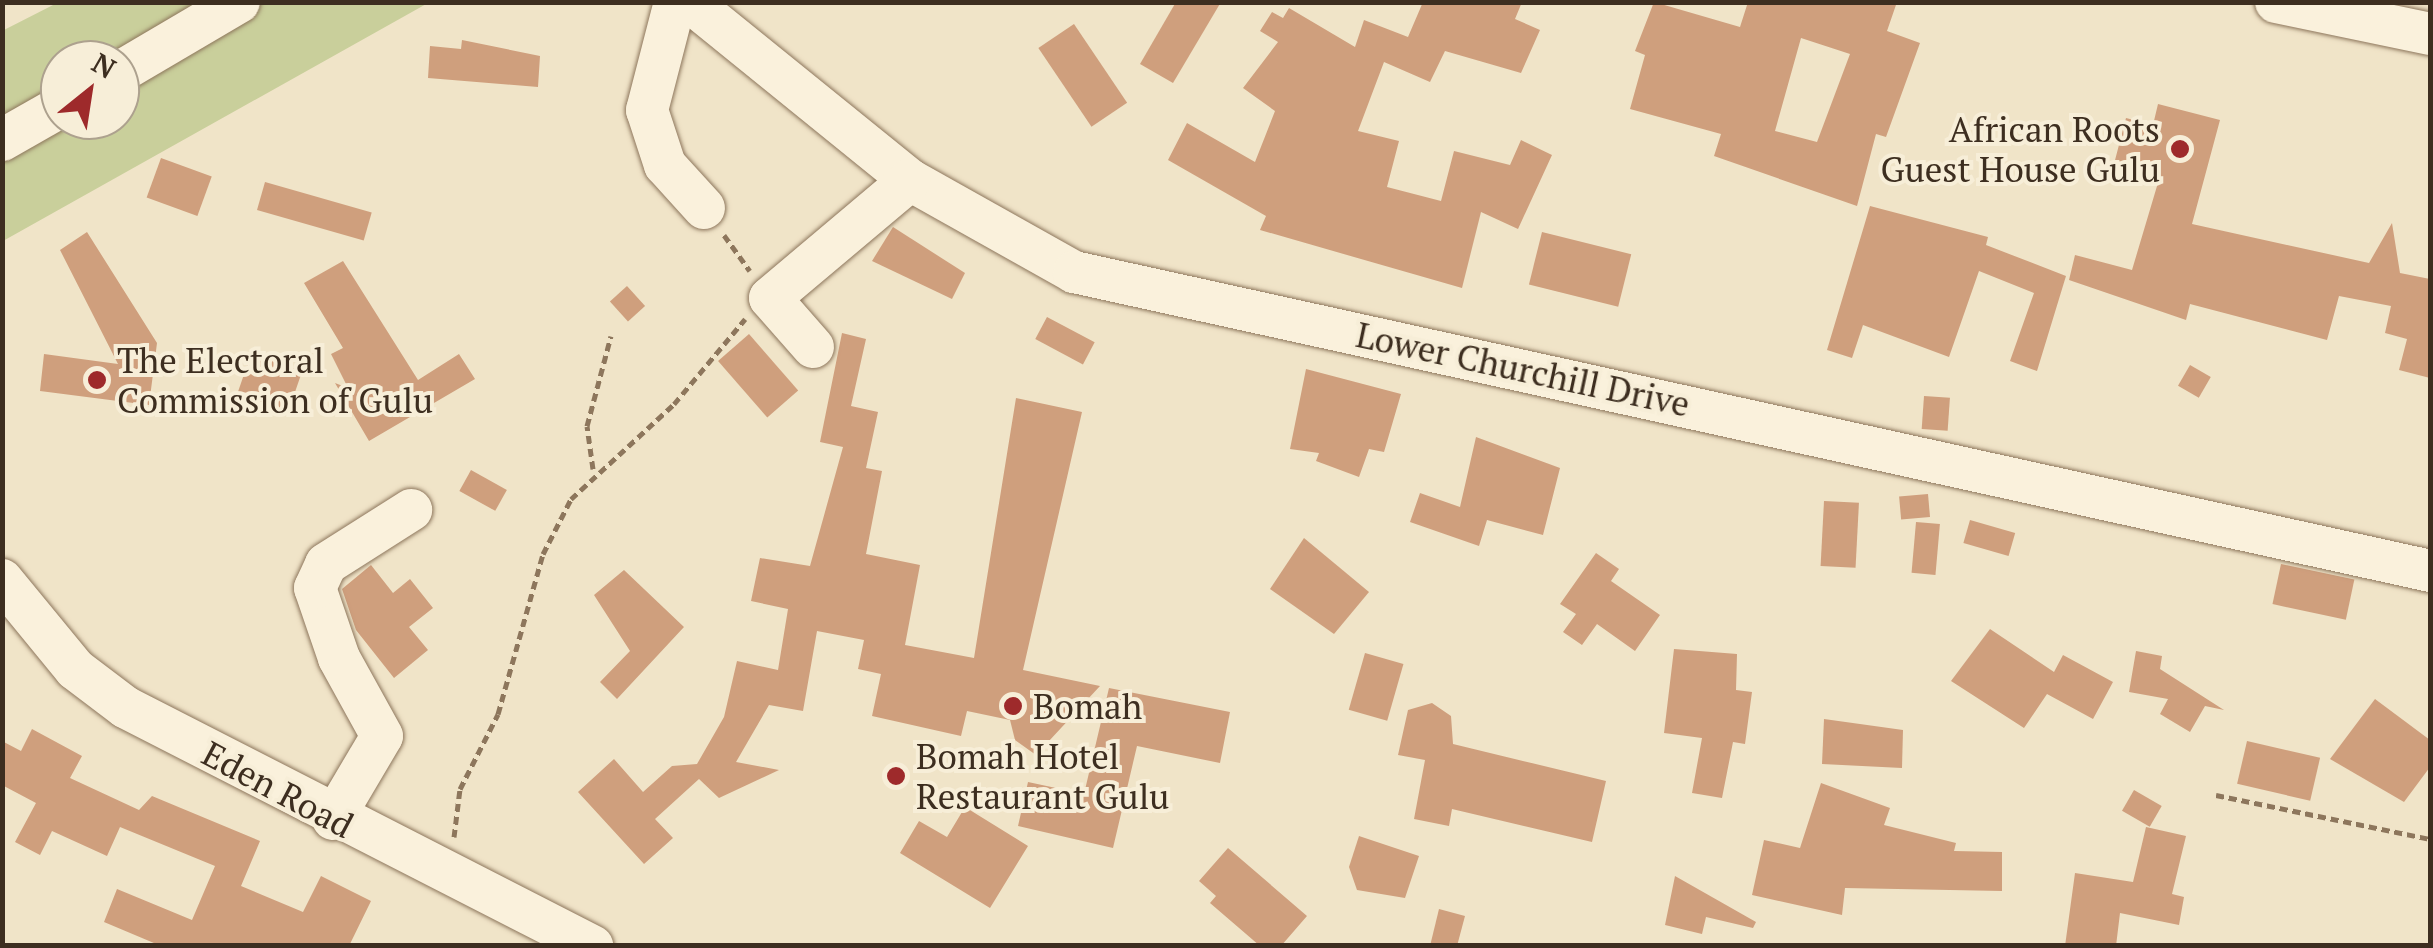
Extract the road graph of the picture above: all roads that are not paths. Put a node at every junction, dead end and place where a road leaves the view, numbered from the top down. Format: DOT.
graph roads {
  1 [pos="239,2"];
  2 [pos="675,2"];
  3 [pos="690,2"];
  4 [pos="2276,2"];
  5 [pos="2430,34"];
  6 [pos="140,60"];
  7 [pos="40,118"];
  8 [pos="2,140"];
  9 [pos="910,180"];
  10 [pos="704,208"];
  11 [pos="813,347"];
  12 [pos="412,510"];
  13 [pos="2430,571"];
  14 [pos="2,580"];
  15 [pos="333,819"];
  16 [pos="592,946"];
  1 -- 6 [label="street"];
  2 -- 10 [label="street"];
  3 -- 9 [label="street, Lower Churchill Drive"];
  4 -- 5 [label="street"];
  7 -- 8 [label="street"];
  9 -- 11 [label="street"];
  9 -- 13 [label="street, Lower Churchill Drive"];
  12 -- 15 [label="street"];
  14 -- 15 [label="street, Eden Road"];
  15 -- 16 [label="street, Eden Road"];
}
